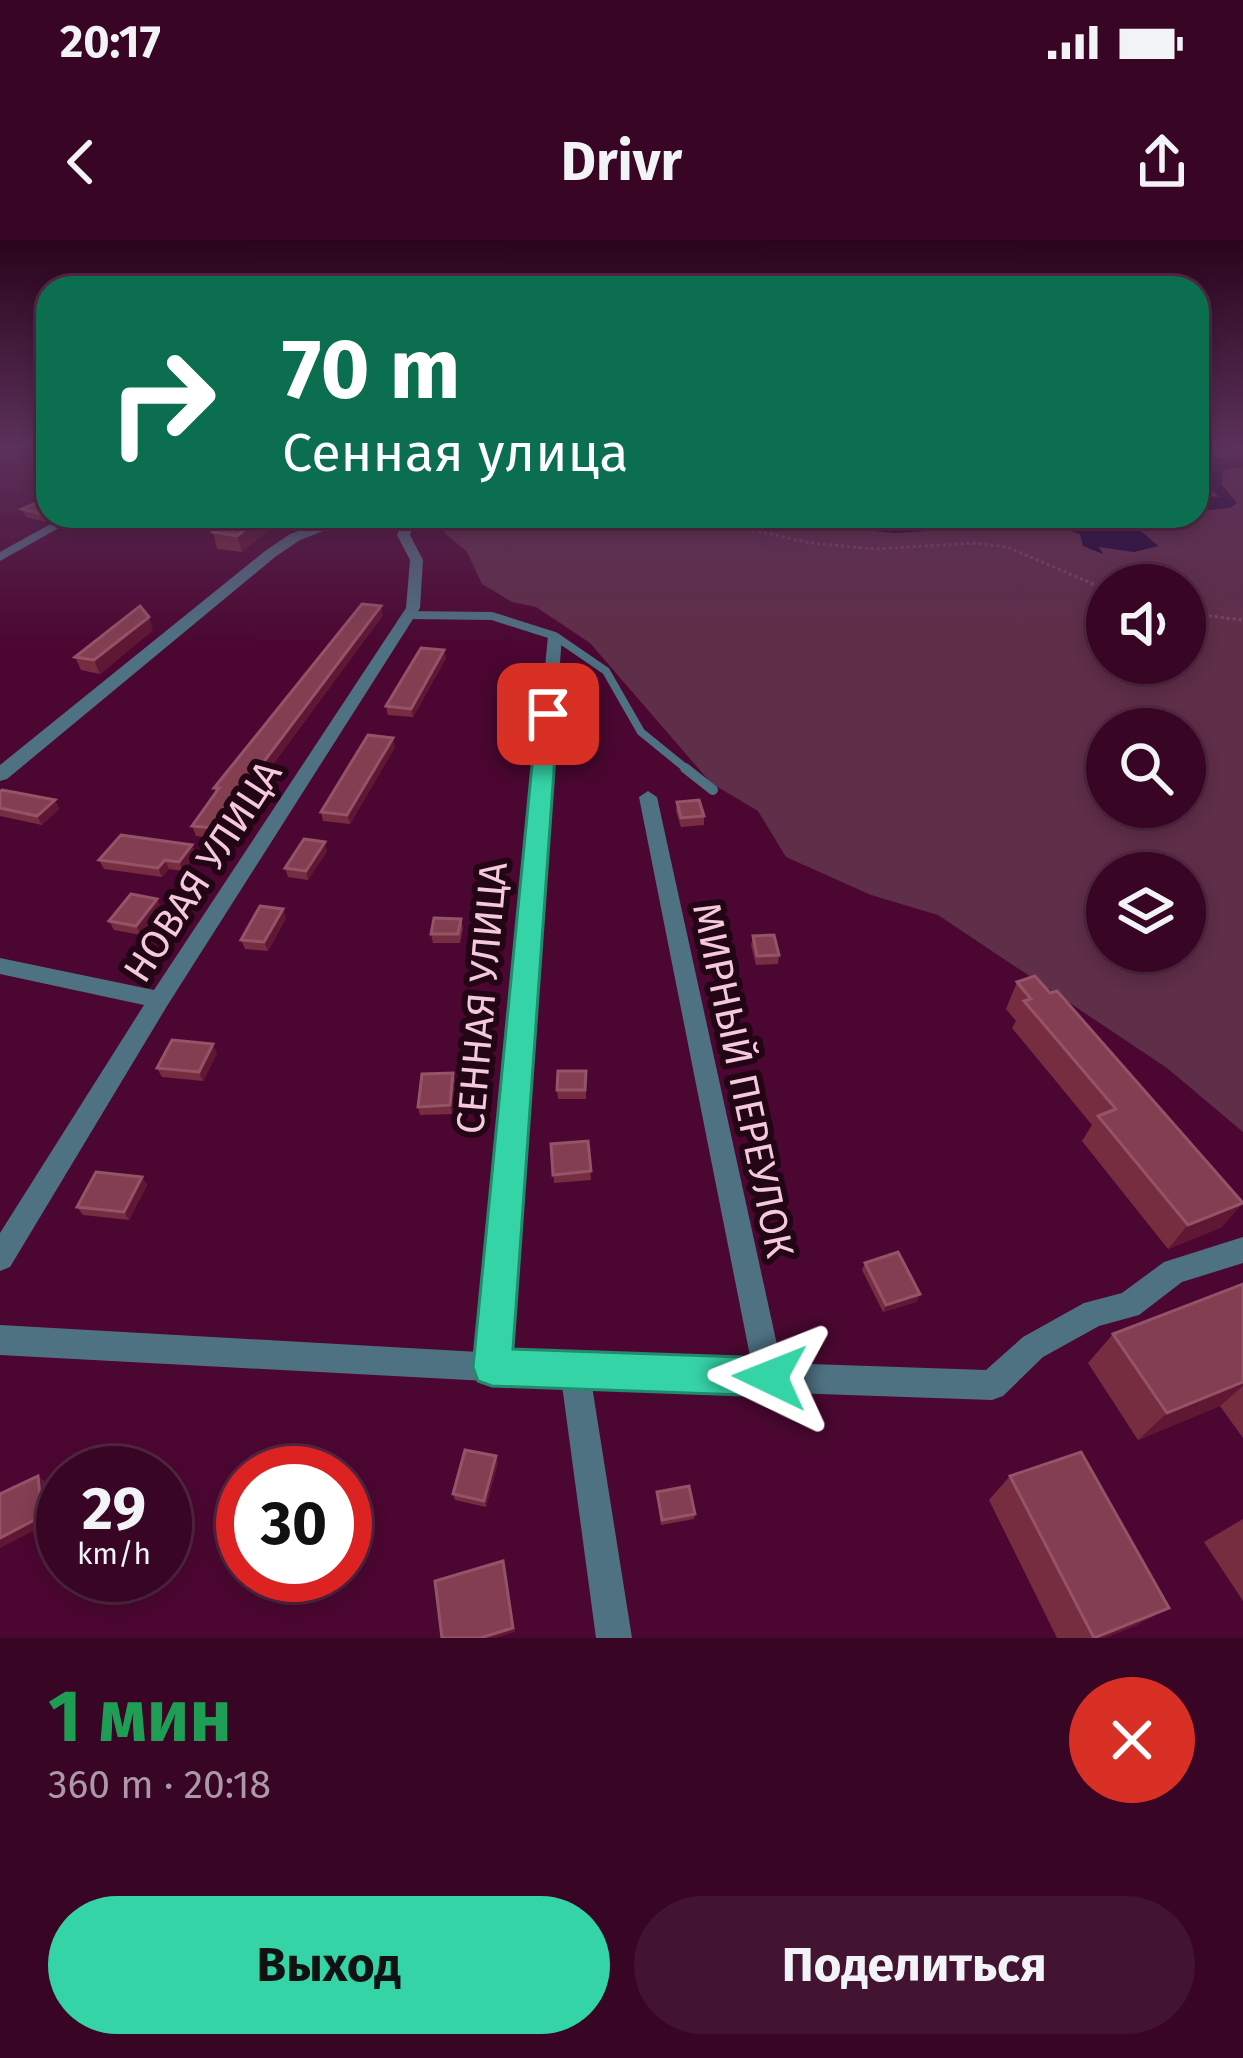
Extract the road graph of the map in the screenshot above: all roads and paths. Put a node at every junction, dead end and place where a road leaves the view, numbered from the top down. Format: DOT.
graph roads {
  1 [pos="52,528"];
  2 [pos="310,528"];
  3 [pos="406,528"];
  4 [pos="736,528"];
  5 [pos="0,557"];
  6 [pos="1086,581"];
  7 [pos="409,615"];
  8 [pos="1206,616"];
  9 [pos="1243,620"];
  10 [pos="555,636"];
  11 [pos="0,775"];
  12 [pos="712,790"];
  13 [pos="648,797"];
  14 [pos="0,966"];
  15 [pos="159,1000"];
  16 [pos="1243,1250"];
  17 [pos="0,1258"];
  18 [pos="0,1340"];
  19 [pos="492,1367"];
  20 [pos="574,1370"];
  21 [pos="770,1377"];
  22 [pos="614,1638"];
  1 -- 5 [label="street"];
  2 -- 11 [label="street"];
  3 -- 7 [label="street, НОВАЯ УЛИЦА"];
  4 -- 6 [label="path"];
  7 -- 10 [label="lane"];
  7 -- 15 [label="street, НОВАЯ УЛИЦА"];
  8 -- 9 [label="path"];
  10 -- 12 [label="lane"];
  10 -- 19 [label="street, СЕННАЯ УЛИЦА"];
  13 -- 21 [label="street, МИРНЫЙ ПЕРЕУЛОК"];
  14 -- 15 [label="street"];
  15 -- 17 [label="street, НОВАЯ УЛИЦА"];
  16 -- 21 [label="street"];
  18 -- 19 [label="street"];
  19 -- 20 [label="street"];
  20 -- 21 [label="street"];
  20 -- 22 [label="street"];
}
